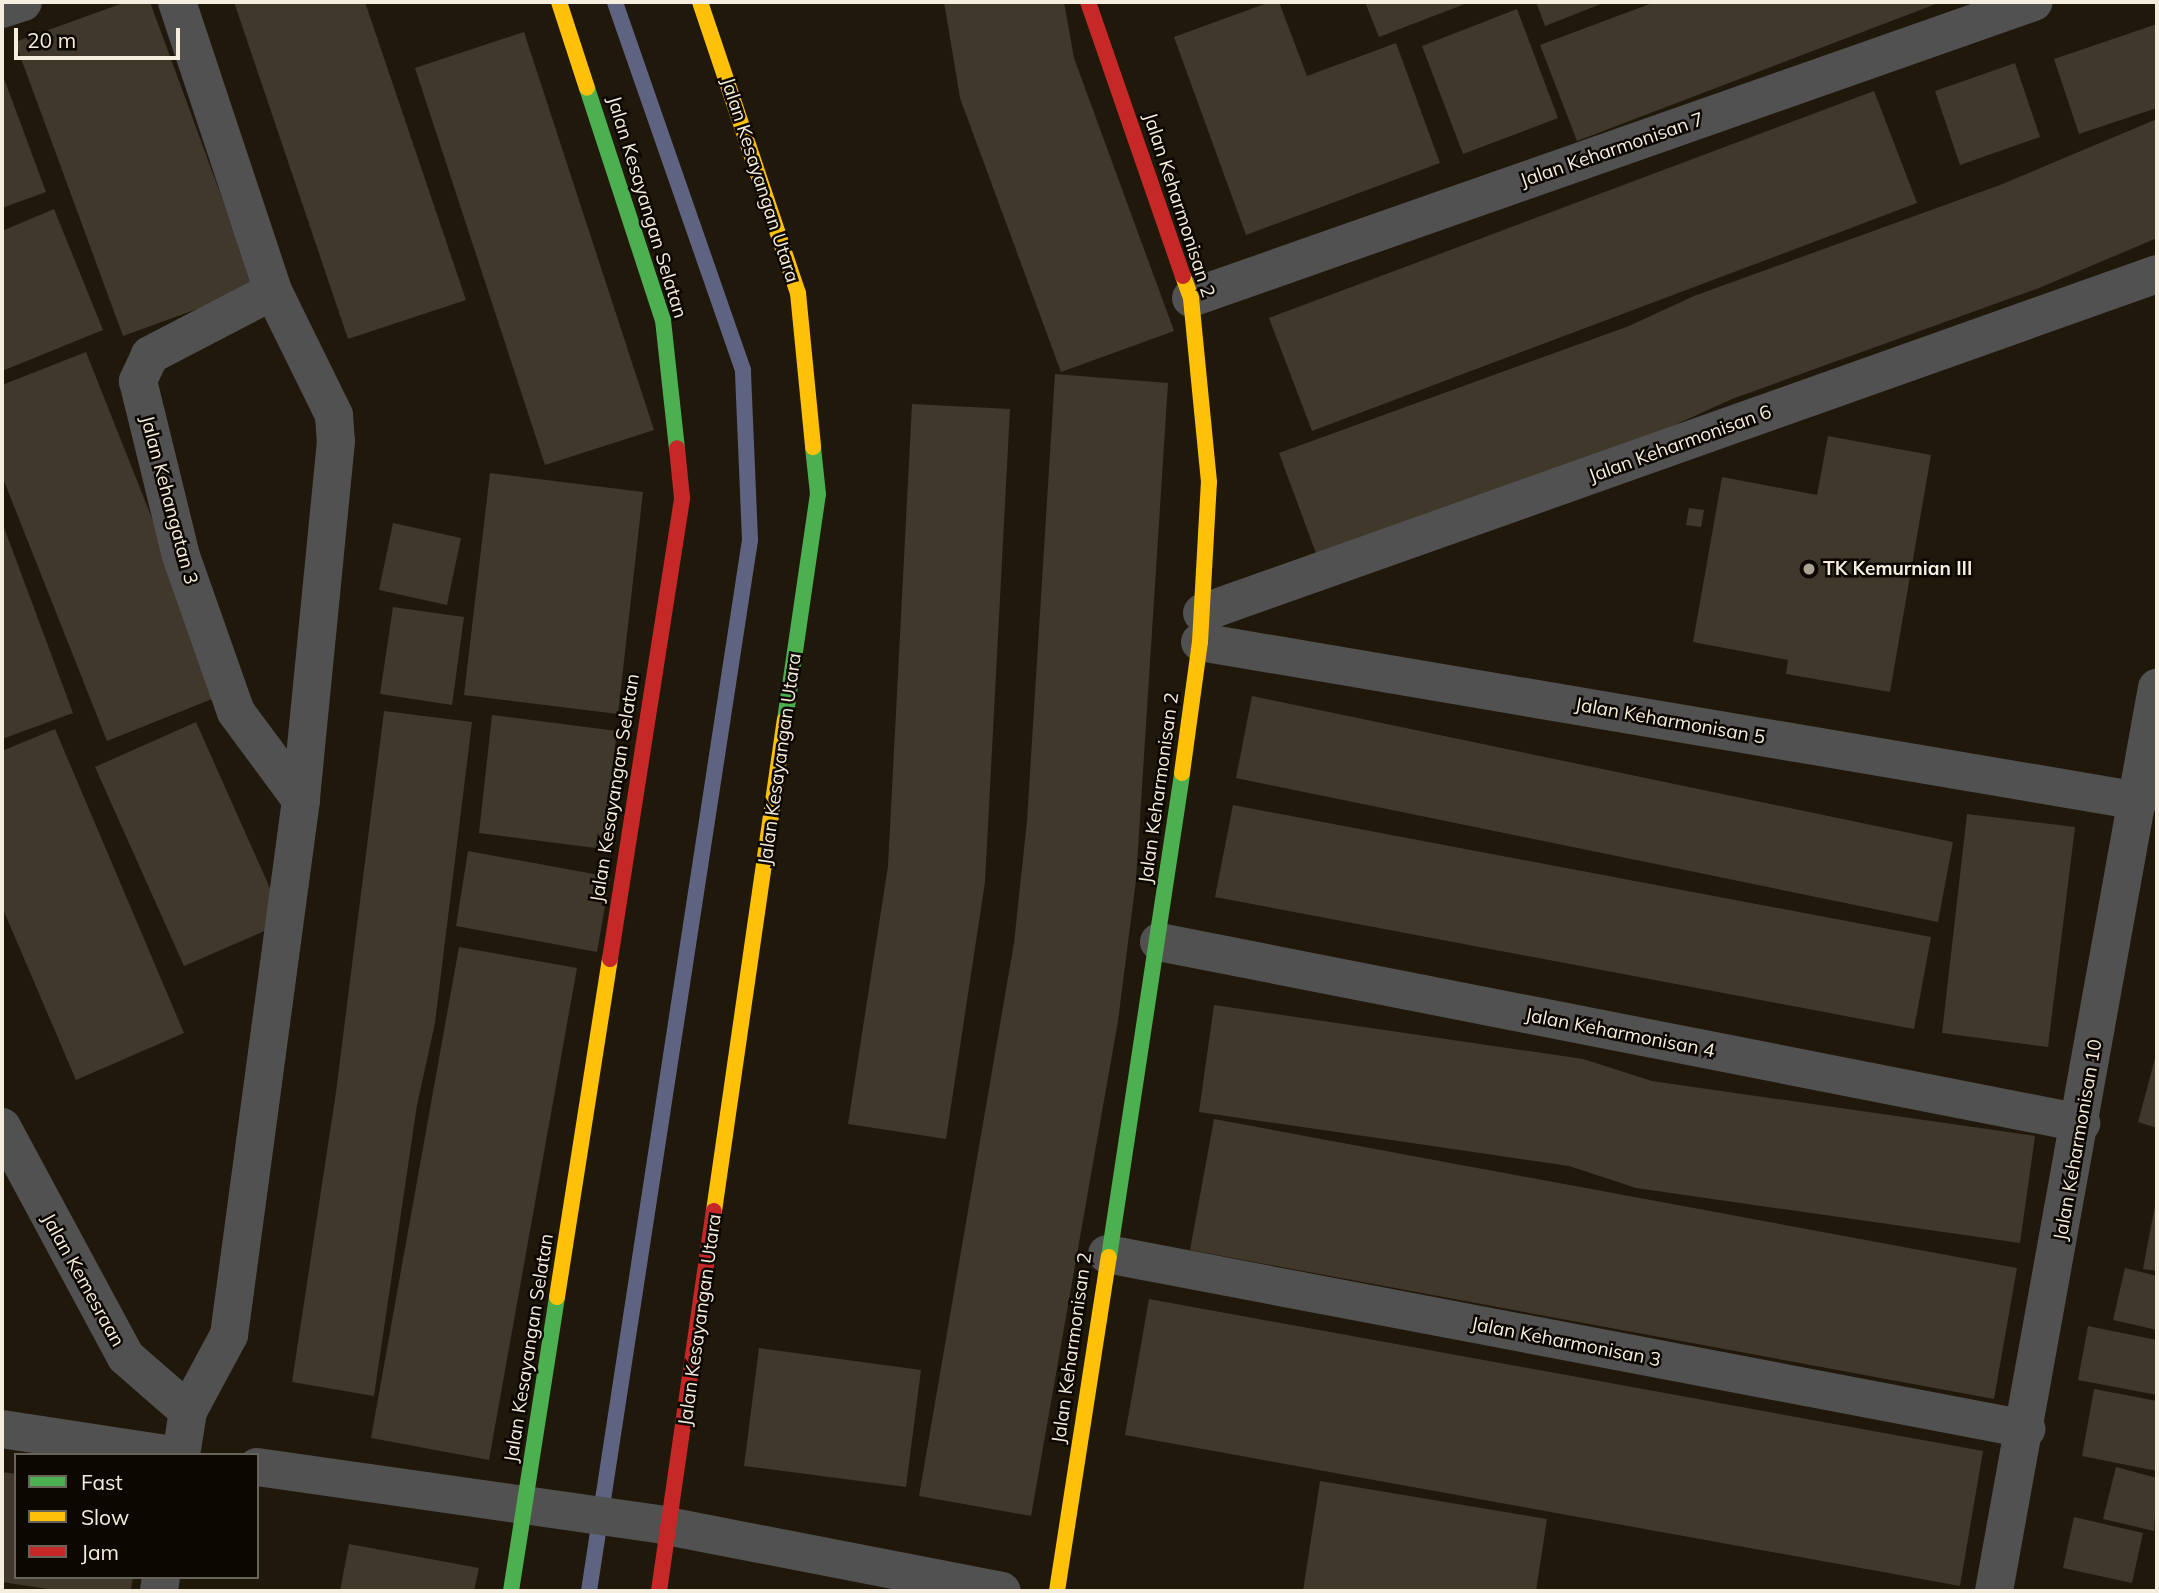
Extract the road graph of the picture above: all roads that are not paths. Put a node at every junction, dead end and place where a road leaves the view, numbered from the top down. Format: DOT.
graph roads {
  1 [pos="23,2"];
  2 [pos="177,2"];
  3 [pos="559,2"];
  4 [pos="700,2"];
  5 [pos="1089,2"];
  6 [pos="2034,2"];
  7 [pos="2,9"];
  8 [pos="2157,274"];
  9 [pos="272,291"];
  10 [pos="1191,298"];
  11 [pos="1201,628"];
  12 [pos="2157,688"];
  13 [pos="301,800"];
  14 [pos="2139,801"];
  15 [pos="1159,942"];
  16 [pos="2081,1123"];
  17 [pos="2,1127"];
  18 [pos="1107,1254"];
  19 [pos="188,1411"];
  20 [pos="2,1429"];
  21 [pos="2026,1429"];
  22 [pos="158,1453"];
  23 [pos="181,1453"];
  24 [pos="259,1467"];
  25 [pos="528,1504"];
  26 [pos="666,1526"];
  27 [pos="511,1591"];
  28 [pos="659,1591"];
  29 [pos="1002,1591"];
  30 [pos="1057,1591"];
  31 [pos="1994,1591"];
  1 -- 7 [label="street"];
  2 -- 9 [label="street"];
  3 -- 25 [label="street, Jalan Kesayangan Selatan"];
  4 -- 26 [label="street, Jalan Kesayangan Utara"];
  5 -- 10 [label="street, Jalan Keharmonisan 2"];
  6 -- 10 [label="street, Jalan Keharmonisan 7"];
  8 -- 11 [label="street, Jalan Keharmonisan 6"];
  9 -- 13 [label="street"];
  9 -- 13 [label="street, Jalan Kehangatan 3"];
  10 -- 11 [label="street, Jalan Keharmonisan 2"];
  11 -- 14 [label="street, Jalan Keharmonisan 5"];
  11 -- 15 [label="street, Jalan Keharmonisan 2"];
  12 -- 14 [label="street, Jalan Keharmonisan 10"];
  13 -- 19 [label="street"];
  14 -- 16 [label="street, Jalan Keharmonisan 10"];
  15 -- 16 [label="street, Jalan Keharmonisan 4"];
  15 -- 18 [label="street, Jalan Keharmonisan 2"];
  16 -- 21 [label="street, Jalan Keharmonisan 10"];
  17 -- 19 [label="street, Jalan Kemesraan"];
  18 -- 21 [label="street, Jalan Keharmonisan 3"];
  18 -- 30 [label="street, Jalan Keharmonisan 2"];
  19 -- 23 [label="street"];
  20 -- 22 [label="street"];
  21 -- 31 [label="street, Jalan Keharmonisan 10"];
  24 -- 25 [label="street"];
  25 -- 26 [label="street"];
  25 -- 27 [label="street, Jalan Kesayangan Selatan"];
  26 -- 28 [label="street, Jalan Kesayangan Utara"];
  26 -- 29 [label="street"];
}
